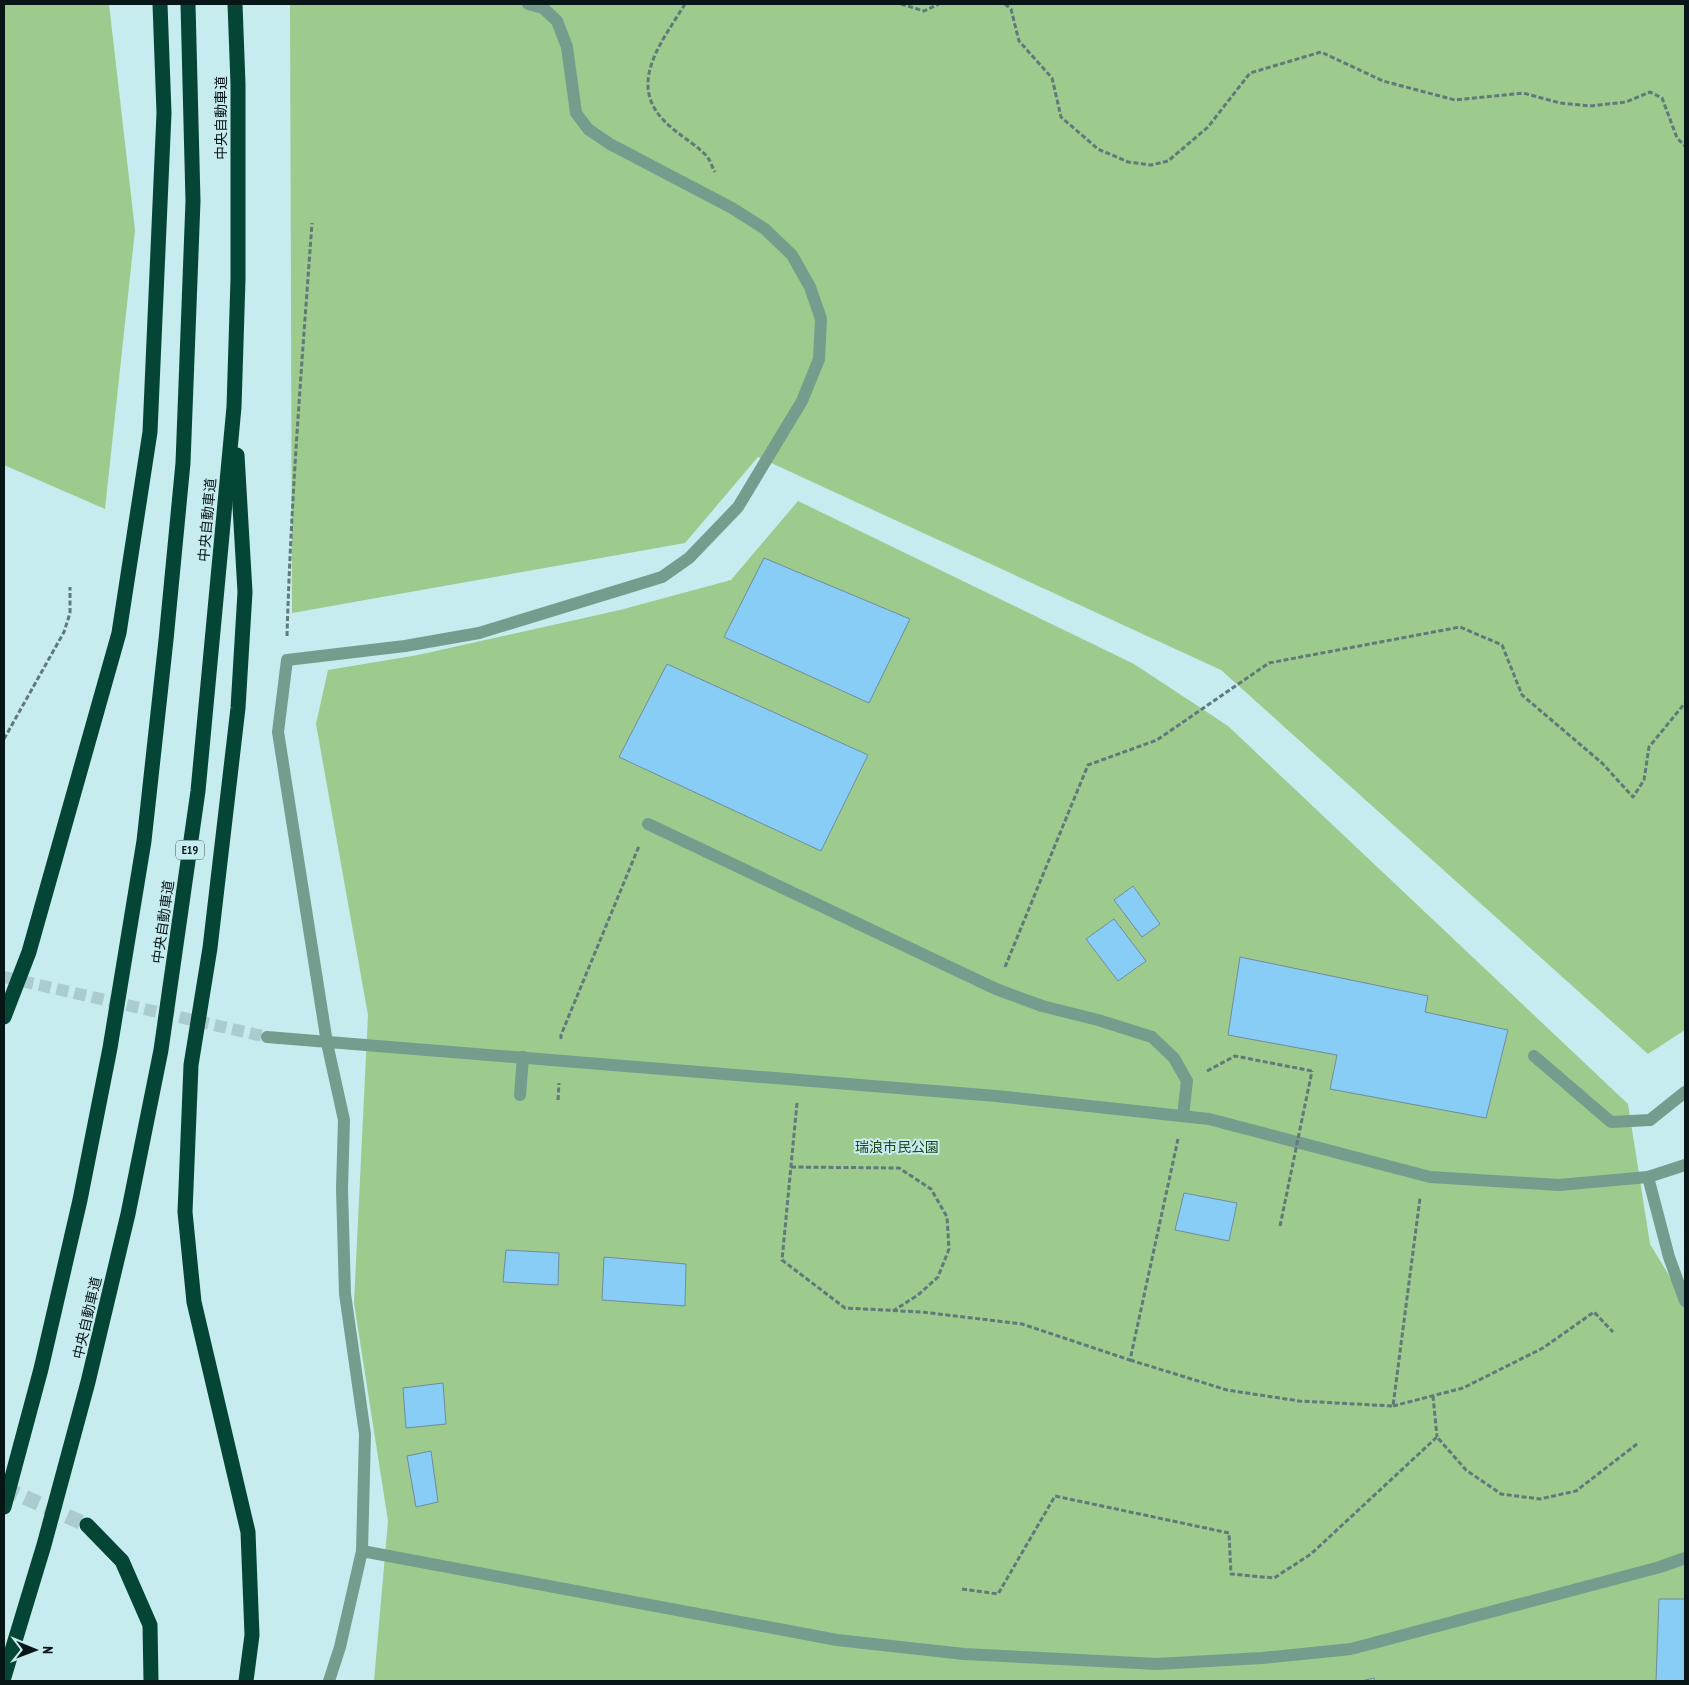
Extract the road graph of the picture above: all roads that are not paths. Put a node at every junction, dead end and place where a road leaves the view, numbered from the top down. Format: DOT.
graph roads {
  1 [pos="160,4"];
  2 [pos="188,4"];
  3 [pos="235,4"];
  4 [pos="528,4"];
  5 [pos="234,406"];
  6 [pos="648,824"];
  7 [pos="4,1017"];
  8 [pos="267,1037"];
  9 [pos="327,1043"];
  10 [pos="1534,1056"];
  11 [pos="523,1057"];
  12 [pos="1685,1092"];
  13 [pos="520,1095"];
  14 [pos="1183,1116"];
  15 [pos="1685,1165"];
  16 [pos="1648,1177"];
  17 [pos="1685,1301"];
  18 [pos="4,1507"];
  19 [pos="87,1525"];
  20 [pos="362,1551"];
  21 [pos="1685,1558"];
  22 [pos="4,1677"];
  23 [pos="151,1681"];
  24 [pos="246,1681"];
  25 [pos="329,1681"];
  1 -- 7 [label="highway"];
  2 -- 18 [label="highway, 中央自動車道"];
  3 -- 5 [label="highway, 中央自動車道 / E19"];
  4 -- 9 [label="street"];
  5 -- 22 [label="highway, 中央自動車道 / E19"];
  5 -- 24 [label="highway"];
  6 -- 14 [label="street"];
  8 -- 9 [label="street"];
  9 -- 11 [label="street"];
  9 -- 20 [label="street"];
  10 -- 12 [label="street"];
  11 -- 13 [label="street"];
  11 -- 14 [label="street"];
  14 -- 16 [label="street"];
  15 -- 16 [label="street"];
  16 -- 17 [label="street"];
  19 -- 23 [label="highway"];
  20 -- 21 [label="street"];
  20 -- 25 [label="street"];
}
